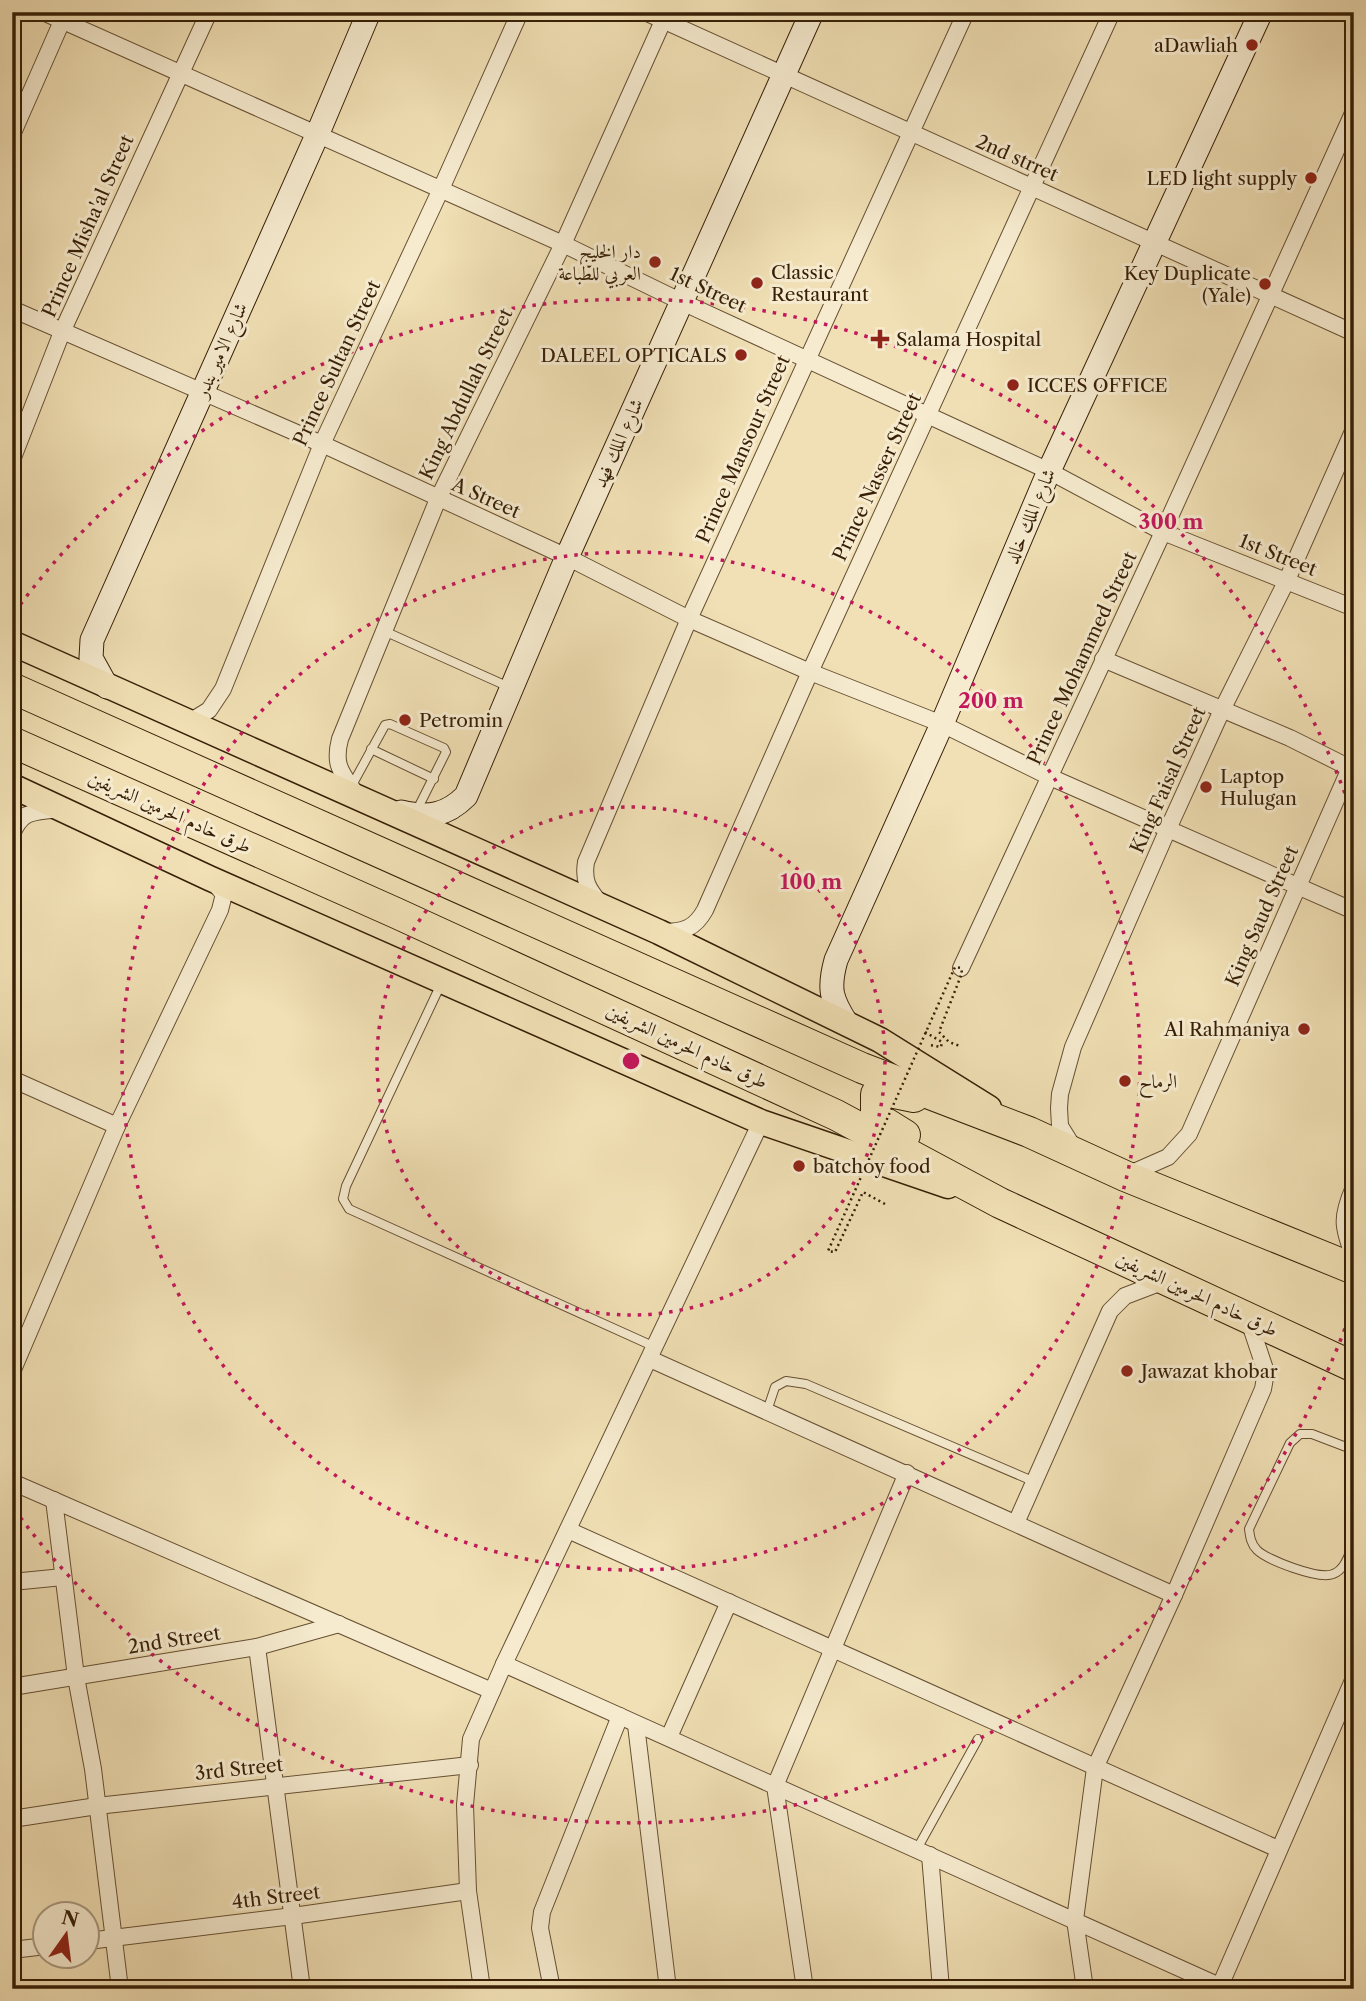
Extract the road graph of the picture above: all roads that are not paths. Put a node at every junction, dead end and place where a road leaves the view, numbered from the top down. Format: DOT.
graph roads {
  1 [pos="43,12"];
  2 [pos="209,12"];
  3 [pos="369,12"];
  4 [pos="520,12"];
  5 [pos="645,12"];
  6 [pos="811,12"];
  7 [pos="966,12"];
  8 [pos="1112,12"];
  9 [pos="1261,12"];
  10 [pos="64,16"];
  11 [pos="665,16"];
  12 [pos="179,75"];
  13 [pos="782,75"];
  14 [pos="1354,111"];
  15 [pos="318,133"];
  16 [pos="911,133"];
  17 [pos="12,135"];
  18 [pos="1030,187"];
  19 [pos="441,189"];
  20 [pos="1155,243"];
  21 [pos="563,244"];
  22 [pos="1270,295"];
  23 [pos="682,302"];
  24 [pos="12,309"];
  25 [pos="62,332"];
  26 [pos="1354,333"];
  27 [pos="806,359"];
  28 [pos="202,393"];
  29 [pos="928,417"];
  30 [pos="1354,429"];
  31 [pos="322,443"];
  32 [pos="12,460"];
  33 [pos="1049,471"];
  34 [pos="438,499"];
  35 [pos="1163,532"];
  36 [pos="567,557"];
  37 [pos="1287,580"];
  38 [pos="1354,608"];
  39 [pos="689,619"];
  40 [pos="384,631"];
  41 [pos="12,643"];
  42 [pos="1103,659"];
  43 [pos="810,672"];
  44 [pos="107,687"];
  45 [pos="12,688"];
  46 [pos="512,688"];
  47 [pos="1223,710"];
  48 [pos="188,723"];
  49 [pos="942,724"];
  50 [pos="12,741"];
  51 [pos="371,749"];
  52 [pos="1352,764"];
  53 [pos="1050,777"];
  54 [pos="434,779"];
  55 [pos="12,786"];
  56 [pos="353,792"];
  57 [pos="58,809"];
  58 [pos="413,818"];
  59 [pos="1168,829"];
  60 [pos="12,834"];
  61 [pos="209,878"];
  62 [pos="1298,885"];
  63 [pos="602,906"];
  64 [pos="1354,911"];
  65 [pos="659,932"];
  66 [pos="964,961"];
  67 [pos="442,981"];
  68 [pos="847,1024"];
  69 [pos="12,1079"];
  70 [pos="972,1110"];
  71 [pos="761,1122"];
  72 [pos="117,1126"];
  73 [pos="1029,1132"];
  74 [pos="1078,1154"];
  75 [pos="1125,1176"];
  76 [pos="1354,1187"];
  77 [pos="1000,1203"];
  78 [pos="1354,1257"];
  79 [pos="1354,1269"];
  80 [pos="1168,1280"];
  81 [pos="1208,1298"];
  82 [pos="1248,1318"];
  83 [pos="652,1353"];
  84 [pos="1354,1367"];
  85 [pos="12,1372"];
  86 [pos="767,1411"];
  87 [pos="1354,1450"];
  88 [pos="907,1473"];
  89 [pos="12,1482"];
  90 [pos="1035,1482"];
  91 [pos="54,1500"];
  92 [pos="1016,1523"];
  93 [pos="568,1530"];
  94 [pos="1354,1543"];
  95 [pos="63,1577"];
  96 [pos="12,1582"];
  97 [pos="1174,1595"];
  98 [pos="729,1602"];
  99 [pos="339,1624"];
  100 [pos="257,1647"];
  101 [pos="834,1650"];
  102 [pos="504,1664"];
  103 [pos="76,1677"];
  104 [pos="1354,1678"];
  105 [pos="12,1687"];
  106 [pos="492,1691"];
  107 [pos="620,1716"];
  108 [pos="636,1725"];
  109 [pos="669,1737"];
  110 [pos="978,1739"];
  111 [pos="470,1765"];
  112 [pos="1095,1768"];
  113 [pos="276,1786"];
  114 [pos="775,1786"];
  115 [pos="97,1806"];
  116 [pos="12,1819"];
  117 [pos="1278,1849"];
  118 [pos="924,1852"];
  119 [pos="468,1891"];
  120 [pos="293,1916"];
  121 [pos="1075,1920"];
  122 [pos="113,1938"];
  123 [pos="102,1939"];
  124 [pos="32,1948"];
  125 [pos="12,1950"];
  126 [pos="1223,1987"];
  127 [pos="666,1988"];
  128 [pos="120,1989"];
  129 [pos="302,1989"];
  130 [pos="482,1989"];
  131 [pos="552,1989"];
  132 [pos="805,1989"];
  133 [pos="941,1989"];
  134 [pos="1085,1989"];
  1 -- 10 [label="street, 1st Street"];
  2 -- 12 [label="street, Prince Misha'al Street"];
  3 -- 15 [label="street, شارع الامير بندر"];
  4 -- 19 [label="street, Prince Sultan Street"];
  5 -- 11 [label="street"];
  6 -- 13 [label="street, شارع الملك فهد"];
  7 -- 16 [label="street, Prince Mansour Street"];
  8 -- 18 [label="street, Prince Nasser Street"];
  9 -- 20 [label="street, شارع الملك خالد"];
  10 -- 12 [label="street, 1st Street"];
  10 -- 17 [label="street"];
  11 -- 13 [label="street, 2nd strret"];
  11 -- 21 [label="street, King Abdullah Street"];
  12 -- 15 [label="street, 1st Street"];
  12 -- 25 [label="street, Prince Misha'al Street"];
  13 -- 16 [label="street, 2nd strret"];
  13 -- 23 [label="street, شارع الملك فهد"];
  14 -- 22 [label="street, Prince Mohammed Street"];
  15 -- 19 [label="street, 1st Street"];
  15 -- 28 [label="street, شارع الامير بندر"];
  16 -- 18 [label="street, 2nd strret"];
  16 -- 27 [label="street, Prince Mansour Street"];
  18 -- 20 [label="street, 2nd strret"];
  18 -- 29 [label="street, Prince Nasser Street"];
  19 -- 21 [label="street, 1st Street"];
  19 -- 31 [label="street, Prince Sultan Street"];
  20 -- 22 [label="street, 2nd strret"];
  20 -- 33 [label="street, شارع الملك خالد"];
  21 -- 23 [label="street, 1st Street"];
  21 -- 34 [label="street, King Abdullah Street"];
  22 -- 26 [label="street, 2nd strret"];
  22 -- 35 [label="street, Prince Mohammed Street"];
  23 -- 27 [label="street, 1st Street"];
  23 -- 36 [label="street, شارع الملك فهد"];
  24 -- 25 [label="street, A Street"];
  25 -- 28 [label="street, A Street"];
  25 -- 32 [label="street, Prince Misha'al Street"];
  27 -- 29 [label="street, 1st Street"];
  27 -- 39 [label="street, Prince Mansour Street"];
  28 -- 31 [label="street, A Street"];
  28 -- 44 [label="street, شارع الامير بندر"];
  29 -- 33 [label="street, 1st Street"];
  29 -- 43 [label="street, Prince Nasser Street"];
  30 -- 37 [label="street, King Faisal Street"];
  31 -- 34 [label="street, A Street"];
  31 -- 48 [label="street, Prince Sultan Street"];
  33 -- 35 [label="street, 1st Street"];
  33 -- 49 [label="street, شارع الملك خالد"];
  34 -- 36 [label="street, A Street"];
  34 -- 40 [label="street, King Abdullah Street"];
  35 -- 37 [label="street, 1st Street"];
  35 -- 42 [label="street, Prince Mohammed Street"];
  36 -- 39 [label="street, A Street"];
  36 -- 46 [label="street, شارع الملك فهد"];
  37 -- 38 [label="street, 1st Street"];
  37 -- 47 [label="street, King Faisal Street"];
  39 -- 43 [label="street, A Street"];
  39 -- 63 [label="street, Prince Mansour Street"];
  40 -- 46 [label="lane"];
  40 -- 56 [label="street, King Abdullah Street"];
  41 -- 44 [label="main road"];
  42 -- 47 [label="street"];
  42 -- 53 [label="street, Prince Mohammed Street"];
  43 -- 49 [label="street, A Street"];
  43 -- 65 [label="street, Prince Nasser Street"];
  44 -- 48 [label="main road"];
  45 -- 70 [label="highway"];
  46 -- 58 [label="street, شارع الملك فهد"];
  47 -- 52 [label="street"];
  47 -- 59 [label="street, King Faisal Street"];
  48 -- 56 [label="main road"];
  49 -- 53 [label="street, A Street"];
  49 -- 68 [label="street, شارع الملك خالد"];
  50 -- 77 [label="highway, طرق خادم الحرمين الشريفين"];
  51 -- 54 [label="lane"];
  51 -- 54 [label="lane"];
  51 -- 56 [label="lane"];
  52 -- 62 [label="street, King Saud Street"];
  53 -- 59 [label="street, A Street"];
  53 -- 66 [label="street, Prince Mohammed Street"];
  54 -- 58 [label="lane"];
  55 -- 57 [label="main road"];
  56 -- 58 [label="main road"];
  57 -- 60 [label="street"];
  57 -- 61 [label="main road"];
  58 -- 63 [label="main road"];
  59 -- 62 [label="street, A Street"];
  59 -- 74 [label="street, King Faisal Street"];
  61 -- 67 [label="main road"];
  61 -- 72 [label="street"];
  62 -- 64 [label="street, A Street"];
  62 -- 75 [label="street, King Saud Street"];
  63 -- 65 [label="main road"];
  65 -- 68 [label="main road"];
  67 -- 71 [label="main road"];
  67 -- 83 [label="lane"];
  68 -- 73 [label="main road"];
  69 -- 72 [label="street"];
  70 -- 73 [label="highway"];
  70 -- 81 [label="highway"];
  71 -- 77 [label="main road"];
  71 -- 83 [label="street"];
  72 -- 85 [label="street"];
  73 -- 74 [label="highway"];
  74 -- 75 [label="highway"];
  75 -- 79 [label="highway"];
  76 -- 78 [label="street"];
  77 -- 80 [label="highway, طرق خادم الحرمين الشريفين"];
  80 -- 81 [label="highway, طرق خادم الحرمين الشريفين"];
  80 -- 90 [label="street"];
  81 -- 82 [label="highway, طرق خادم الحرمين الشريفين"];
  82 -- 84 [label="highway, طرق خادم الحرمين الشريفين"];
  82 -- 97 [label="street"];
  83 -- 86 [label="street"];
  83 -- 93 [label="street"];
  86 -- 88 [label="street"];
  86 -- 90 [label="lane"];
  87 -- 94 [label="lane"];
  88 -- 92 [label="street"];
  88 -- 101 [label="street"];
  89 -- 91 [label="street"];
  90 -- 92 [label="street"];
  91 -- 95 [label="street"];
  91 -- 99 [label="street"];
  92 -- 97 [label="street"];
  93 -- 98 [label="street"];
  93 -- 102 [label="street"];
  95 -- 96 [label="street"];
  95 -- 103 [label="street"];
  97 -- 112 [label="street"];
  98 -- 101 [label="street"];
  98 -- 109 [label="street"];
  99 -- 100 [label="street, 2nd Street"];
  99 -- 106 [label="street"];
  100 -- 103 [label="street, 2nd Street"];
  100 -- 113 [label="street"];
  101 -- 112 [label="street"];
  101 -- 114 [label="street"];
  102 -- 106 [label="street"];
  102 -- 107 [label="street"];
  103 -- 105 [label="street, 2nd Street"];
  103 -- 115 [label="street"];
  104 -- 117 [label="street"];
  106 -- 111 [label="street"];
  107 -- 108 [label="street"];
  107 -- 131 [label="street"];
  108 -- 109 [label="street"];
  108 -- 127 [label="street"];
  109 -- 114 [label="street"];
  110 -- 118 [label="lane"];
  111 -- 113 [label="street, 3rd Street"];
  111 -- 119 [label="street"];
  112 -- 117 [label="street"];
  112 -- 121 [label="street"];
  113 -- 115 [label="street, 3rd Street"];
  113 -- 120 [label="street"];
  114 -- 118 [label="street"];
  114 -- 132 [label="street"];
  115 -- 116 [label="street, 3rd Street"];
  115 -- 122 [label="street"];
  117 -- 126 [label="street"];
  118 -- 121 [label="street"];
  118 -- 133 [label="street"];
  119 -- 120 [label="street, 4th Street"];
  119 -- 130 [label="street"];
  120 -- 122 [label="street, 4th Street"];
  120 -- 129 [label="street"];
  121 -- 126 [label="street"];
  121 -- 134 [label="street"];
  122 -- 123 [label="street, 4th Street"];
  122 -- 128 [label="street"];
  124 -- 125 [label="street"];
}
